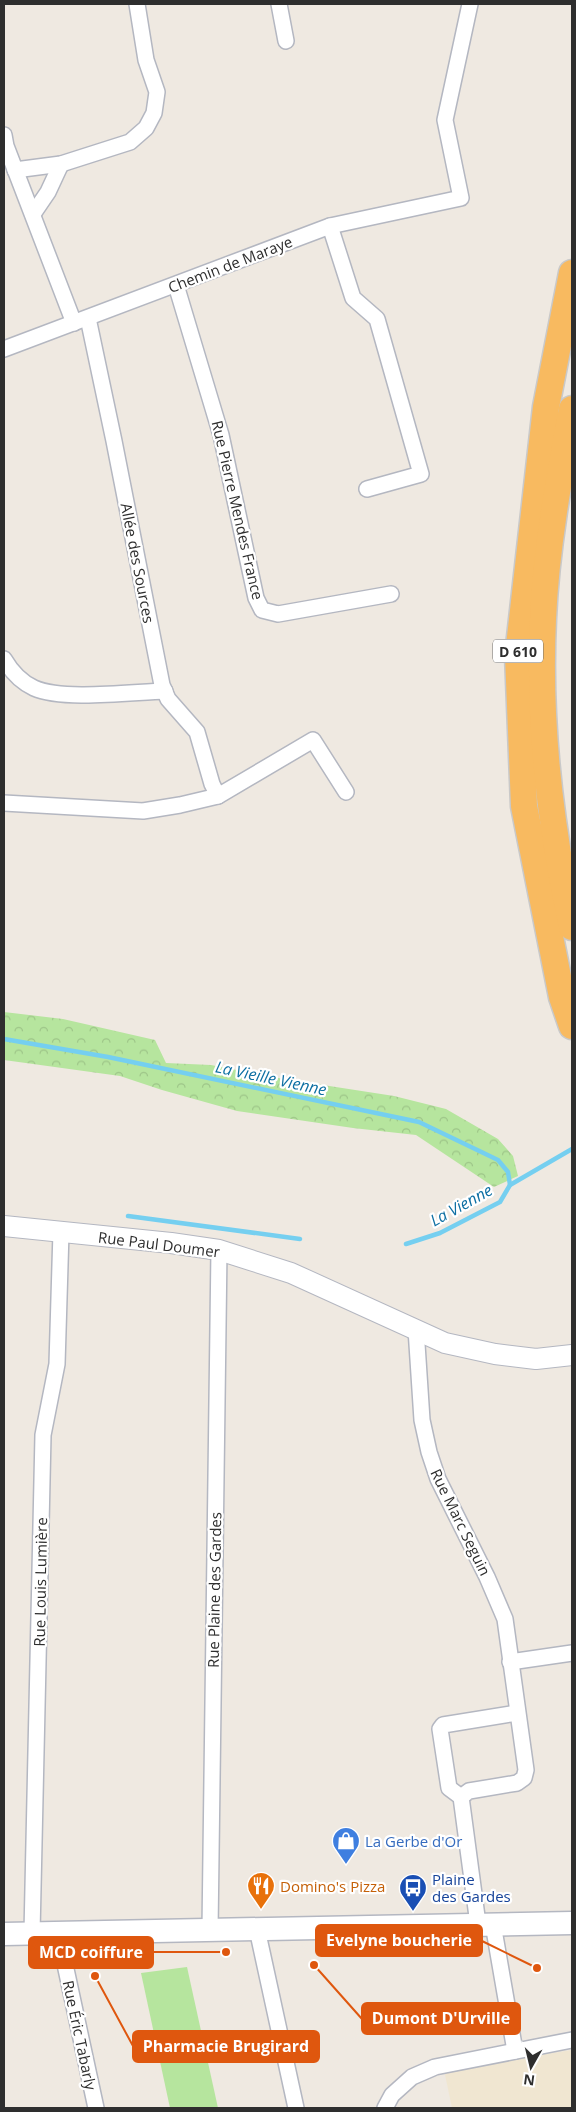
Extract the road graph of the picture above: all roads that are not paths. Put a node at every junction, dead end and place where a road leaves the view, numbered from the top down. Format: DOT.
graph roads {
  1 [pos="136,4"];
  2 [pos="279,4"];
  3 [pos="470,4"];
  4 [pos="286,40"];
  5 [pos="4,135"];
  6 [pos="61,164"];
  7 [pos="16,170"];
  8 [pos="33,214"];
  9 [pos="330,226"];
  10 [pos="572,273"];
  11 [pos="176,285"];
  12 [pos="81,321"];
  13 [pos="4,349"];
  14 [pos="572,409"];
  15 [pos="368,489"];
  16 [pos="391,594"];
  17 [pos="4,659"];
  18 [pos="165,691"];
  19 [pos="346,792"];
  20 [pos="218,796"];
  21 [pos="4,803"];
  22 [pos="572,927"];
  23 [pos="572,1026"];
  24 [pos="4,1226"];
  25 [pos="61,1232"];
  26 [pos="219,1250"];
  27 [pos="416,1329"];
  28 [pos="572,1355"];
  29 [pos="572,1653"];
  30 [pos="510,1662"];
  31 [pos="517,1713"];
  32 [pos="461,1797"];
  33 [pos="572,1923"];
  34 [pos="485,1924"];
  35 [pos="256,1929"];
  36 [pos="210,1930"];
  37 [pos="58,1932"];
  38 [pos="32,1933"];
  39 [pos="4,1934"];
  40 [pos="572,2040"];
  41 [pos="515,2051"];
  42 [pos="96,2108"];
  43 [pos="296,2108"];
  44 [pos="385,2108"];
  1 -- 6 [label="street"];
  2 -- 4 [label="street"];
  3 -- 9 [label="street, Chemin de Maraye"];
  5 -- 7 [label="street, Allée des Sources"];
  6 -- 7 [label="street"];
  6 -- 8 [label="street"];
  7 -- 8 [label="street, Allée des Sources"];
  8 -- 12 [label="street, Allée des Sources"];
  9 -- 11 [label="street, Chemin de Maraye"];
  9 -- 15 [label="street"];
  10 -- 23 [label="highway, D 610"];
  11 -- 12 [label="street, Chemin de Maraye"];
  11 -- 16 [label="street, Rue Pierre Mendes France"];
  12 -- 13 [label="street, Chemin de Maraye"];
  12 -- 18 [label="street, Allée des Sources"];
  14 -- 22 [label="highway, D 610"];
  17 -- 18 [label="street"];
  18 -- 20 [label="street, Allée des Sources"];
  19 -- 20 [label="street"];
  20 -- 21 [label="street"];
  24 -- 25 [label="street, Rue Paul Doumer"];
  25 -- 26 [label="street, Rue Paul Doumer"];
  25 -- 38 [label="street, Rue Louis Lumière"];
  26 -- 27 [label="street, Rue Paul Doumer"];
  26 -- 36 [label="street, Rue Plaine des Gardes"];
  27 -- 28 [label="street, Rue Paul Doumer"];
  27 -- 30 [label="street, Rue Marc Seguin"];
  29 -- 30 [label="street"];
  30 -- 31 [label="street, Rue Marc Seguin"];
  31 -- 32 [label="street, Rue Marc Seguin"];
  31 -- 32 [label="street"];
  32 -- 34 [label="street"];
  33 -- 34 [label="main road"];
  34 -- 35 [label="main road"];
  34 -- 41 [label="street"];
  35 -- 36 [label="main road"];
  35 -- 43 [label="street"];
  36 -- 37 [label="main road"];
  37 -- 38 [label="main road"];
  37 -- 42 [label="street, Rue Éric Tabarly"];
  38 -- 39 [label="main road"];
  40 -- 41 [label="street"];
  41 -- 44 [label="street"];
}
